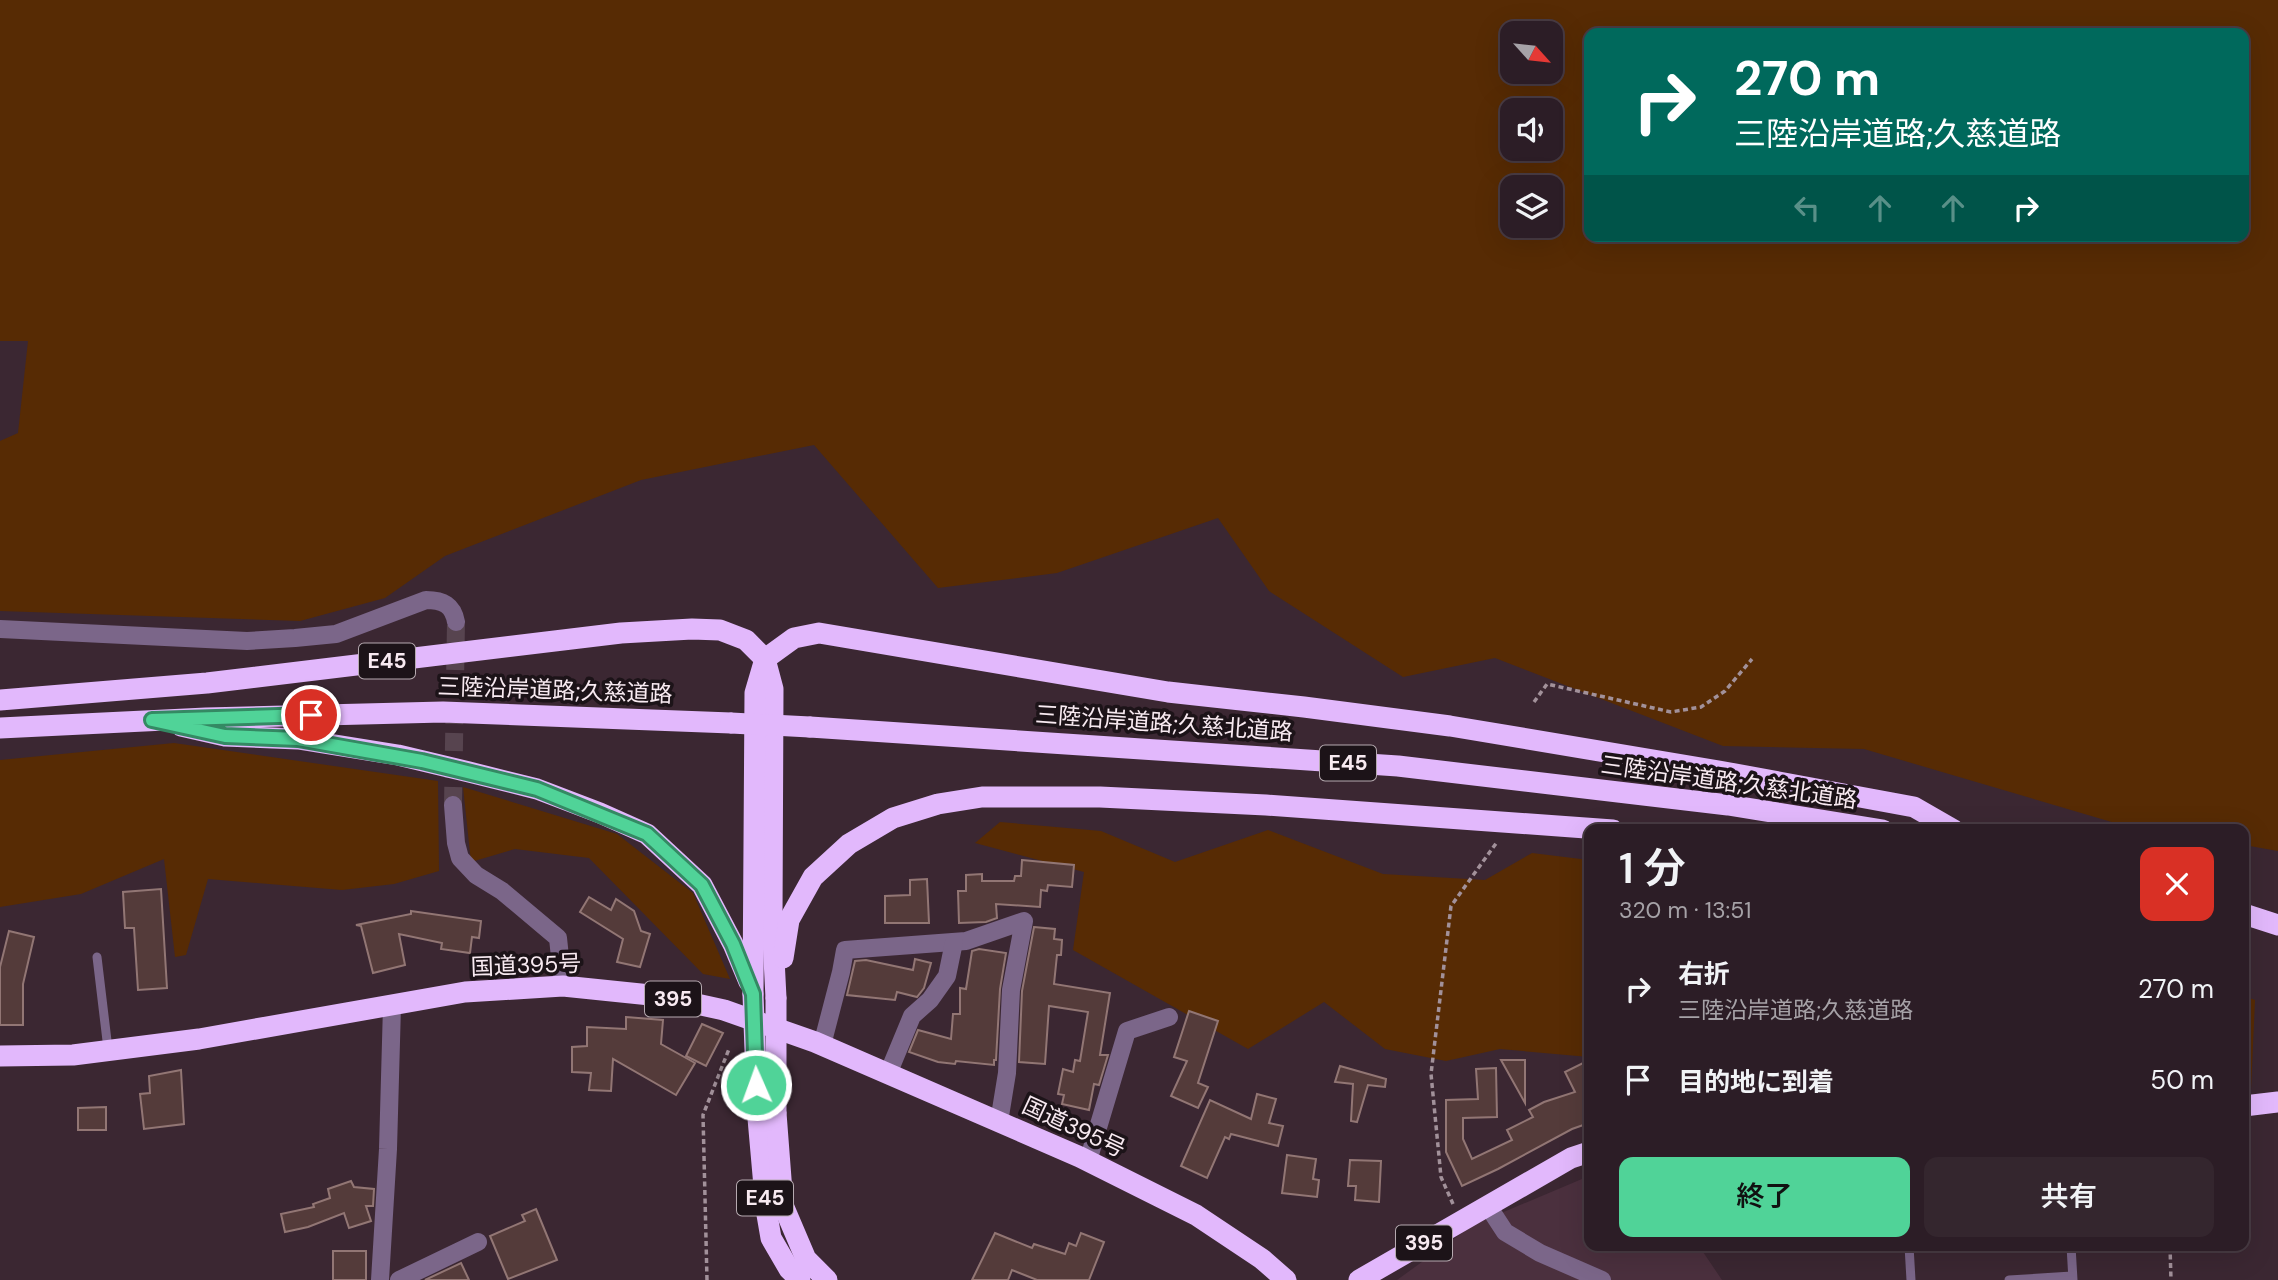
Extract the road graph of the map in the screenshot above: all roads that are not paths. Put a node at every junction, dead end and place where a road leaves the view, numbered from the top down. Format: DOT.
graph roads {
  1 [pos="456,622"];
  2 [pos="0,629"];
  3 [pos="765,659"];
  4 [pos="0,701"];
  5 [pos="152,720"];
  6 [pos="731,723"];
  7 [pos="0,728"];
  8 [pos="453,805"];
  9 [pos="1846,824"];
  10 [pos="1944,824"];
  11 [pos="1584,828"];
  12 [pos="2249,916"];
  13 [pos="2278,925"];
  14 [pos="954,942"];
  15 [pos="97,957"];
  16 [pos="564,986"];
  17 [pos="753,994"];
  18 [pos="776,998"];
  19 [pos="392,1006"];
  20 [pos="1169,1017"];
  21 [pos="822,1045"];
  22 [pos="108,1051"];
  23 [pos="0,1056"];
  24 [pos="888,1074"];
  25 [pos="2278,1102"];
  26 [pos="2249,1105"];
  27 [pos="767,1110"];
  28 [pos="999,1122"];
  29 [pos="1584,1154"];
  30 [pos="1088,1161"];
  31 [pos="1488,1206"];
  32 [pos="478,1242"];
  33 [pos="1909,1251"];
  34 [pos="2071,1251"];
  35 [pos="2072,1278"];
  36 [pos="380,1280"];
  37 [pos="399,1280"];
  38 [pos="800,1280"];
  39 [pos="827,1280"];
  40 [pos="1286,1280"];
  41 [pos="1359,1280"];
  42 [pos="1602,1280"];
  43 [pos="1911,1280"];
  44 [pos="2009,1280"];
  1 -- 2 [label="street"];
  3 -- 4 [label="highway, E45"];
  3 -- 10 [label="highway"];
  3 -- 17 [label="highway"];
  3 -- 18 [label="highway, E45"];
  5 -- 6 [label="highway, 三陸沿岸道路;久慈道路 / E45"];
  5 -- 7 [label="highway, 三陸沿岸道路;久慈道路 / E45"];
  5 -- 17 [label="highway, E45"];
  6 -- 9 [label="highway, 三陸沿岸道路;久慈北道路 / E45, bridge"];
  8 -- 16 [label="street"];
  11 -- 18 [label="highway"];
  12 -- 13 [label="highway"];
  14 -- 21 [label="street"];
  14 -- 24 [label="street"];
  14 -- 28 [label="street"];
  15 -- 22 [label="lane"];
  16 -- 19 [label="highway, 国道395号 / 395"];
  16 -- 21 [label="highway, 国道395号 / 395"];
  17 -- 27 [label="highway, E45, bridge"];
  18 -- 27 [label="highway, E45, bridge"];
  19 -- 22 [label="highway, 国道395号 / 395"];
  19 -- 36 [label="street"];
  20 -- 30 [label="street"];
  21 -- 24 [label="highway, 国道395号 / 395"];
  22 -- 23 [label="highway, 国道395号 / 395"];
  24 -- 28 [label="highway, 国道395号 / 395"];
  25 -- 26 [label="highway"];
  27 -- 38 [label="highway, E45"];
  27 -- 39 [label="highway, E45"];
  28 -- 30 [label="highway, 国道395号 / 395"];
  29 -- 31 [label="highway, 395"];
  30 -- 40 [label="highway, 国道395号 / 395"];
  31 -- 41 [label="highway, 395"];
  31 -- 42 [label="street"];
  32 -- 37 [label="street"];
  33 -- 43 [label="lane"];
  34 -- 35 [label="lane"];
  35 -- 44 [label="lane"];
}
